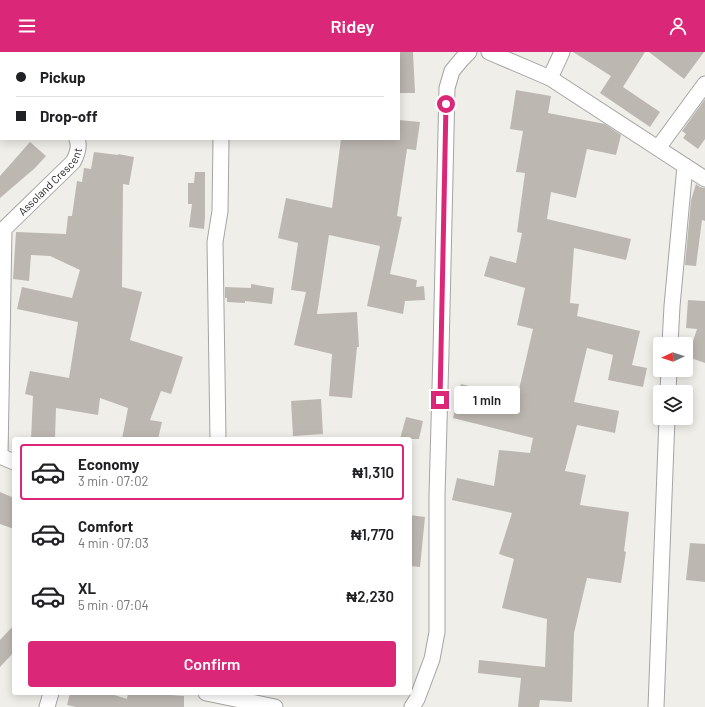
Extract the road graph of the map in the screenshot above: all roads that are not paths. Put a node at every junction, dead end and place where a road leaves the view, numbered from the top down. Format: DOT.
graph roads {
  1 [pos="469,52"];
  2 [pos="489,52"];
  3 [pos="562,52"];
  4 [pos="550,78"];
  5 [pos="705,84"];
  6 [pos="77,140"];
  7 [pos="221,140"];
  8 [pos="658,148"];
  9 [pos="685,166"];
  10 [pos="705,179"];
  11 [pos="2,228"];
  12 [pos="670,337"];
  13 [pos="667,425"];
  14 [pos="218,437"];
  15 [pos="0,456"];
  16 [pos="12,461"];
  17 [pos="51,695"];
  18 [pos="216,695"];
  19 [pos="48,707"];
  20 [pos="275,707"];
  21 [pos="412,707"];
  22 [pos="656,707"];
  1 -- 21 [label="street"];
  2 -- 4 [label="street"];
  3 -- 4 [label="street"];
  4 -- 8 [label="street"];
  5 -- 8 [label="street"];
  6 -- 11 [label="street, Assoland Crescent"];
  7 -- 14 [label="street"];
  8 -- 9 [label="street"];
  9 -- 10 [label="street"];
  9 -- 12 [label="street"];
  11 -- 15 [label="street, Assoland Crescent"];
  13 -- 22 [label="street"];
  15 -- 16 [label="street"];
  17 -- 19 [label="street"];
  18 -- 20 [label="street"];
}
